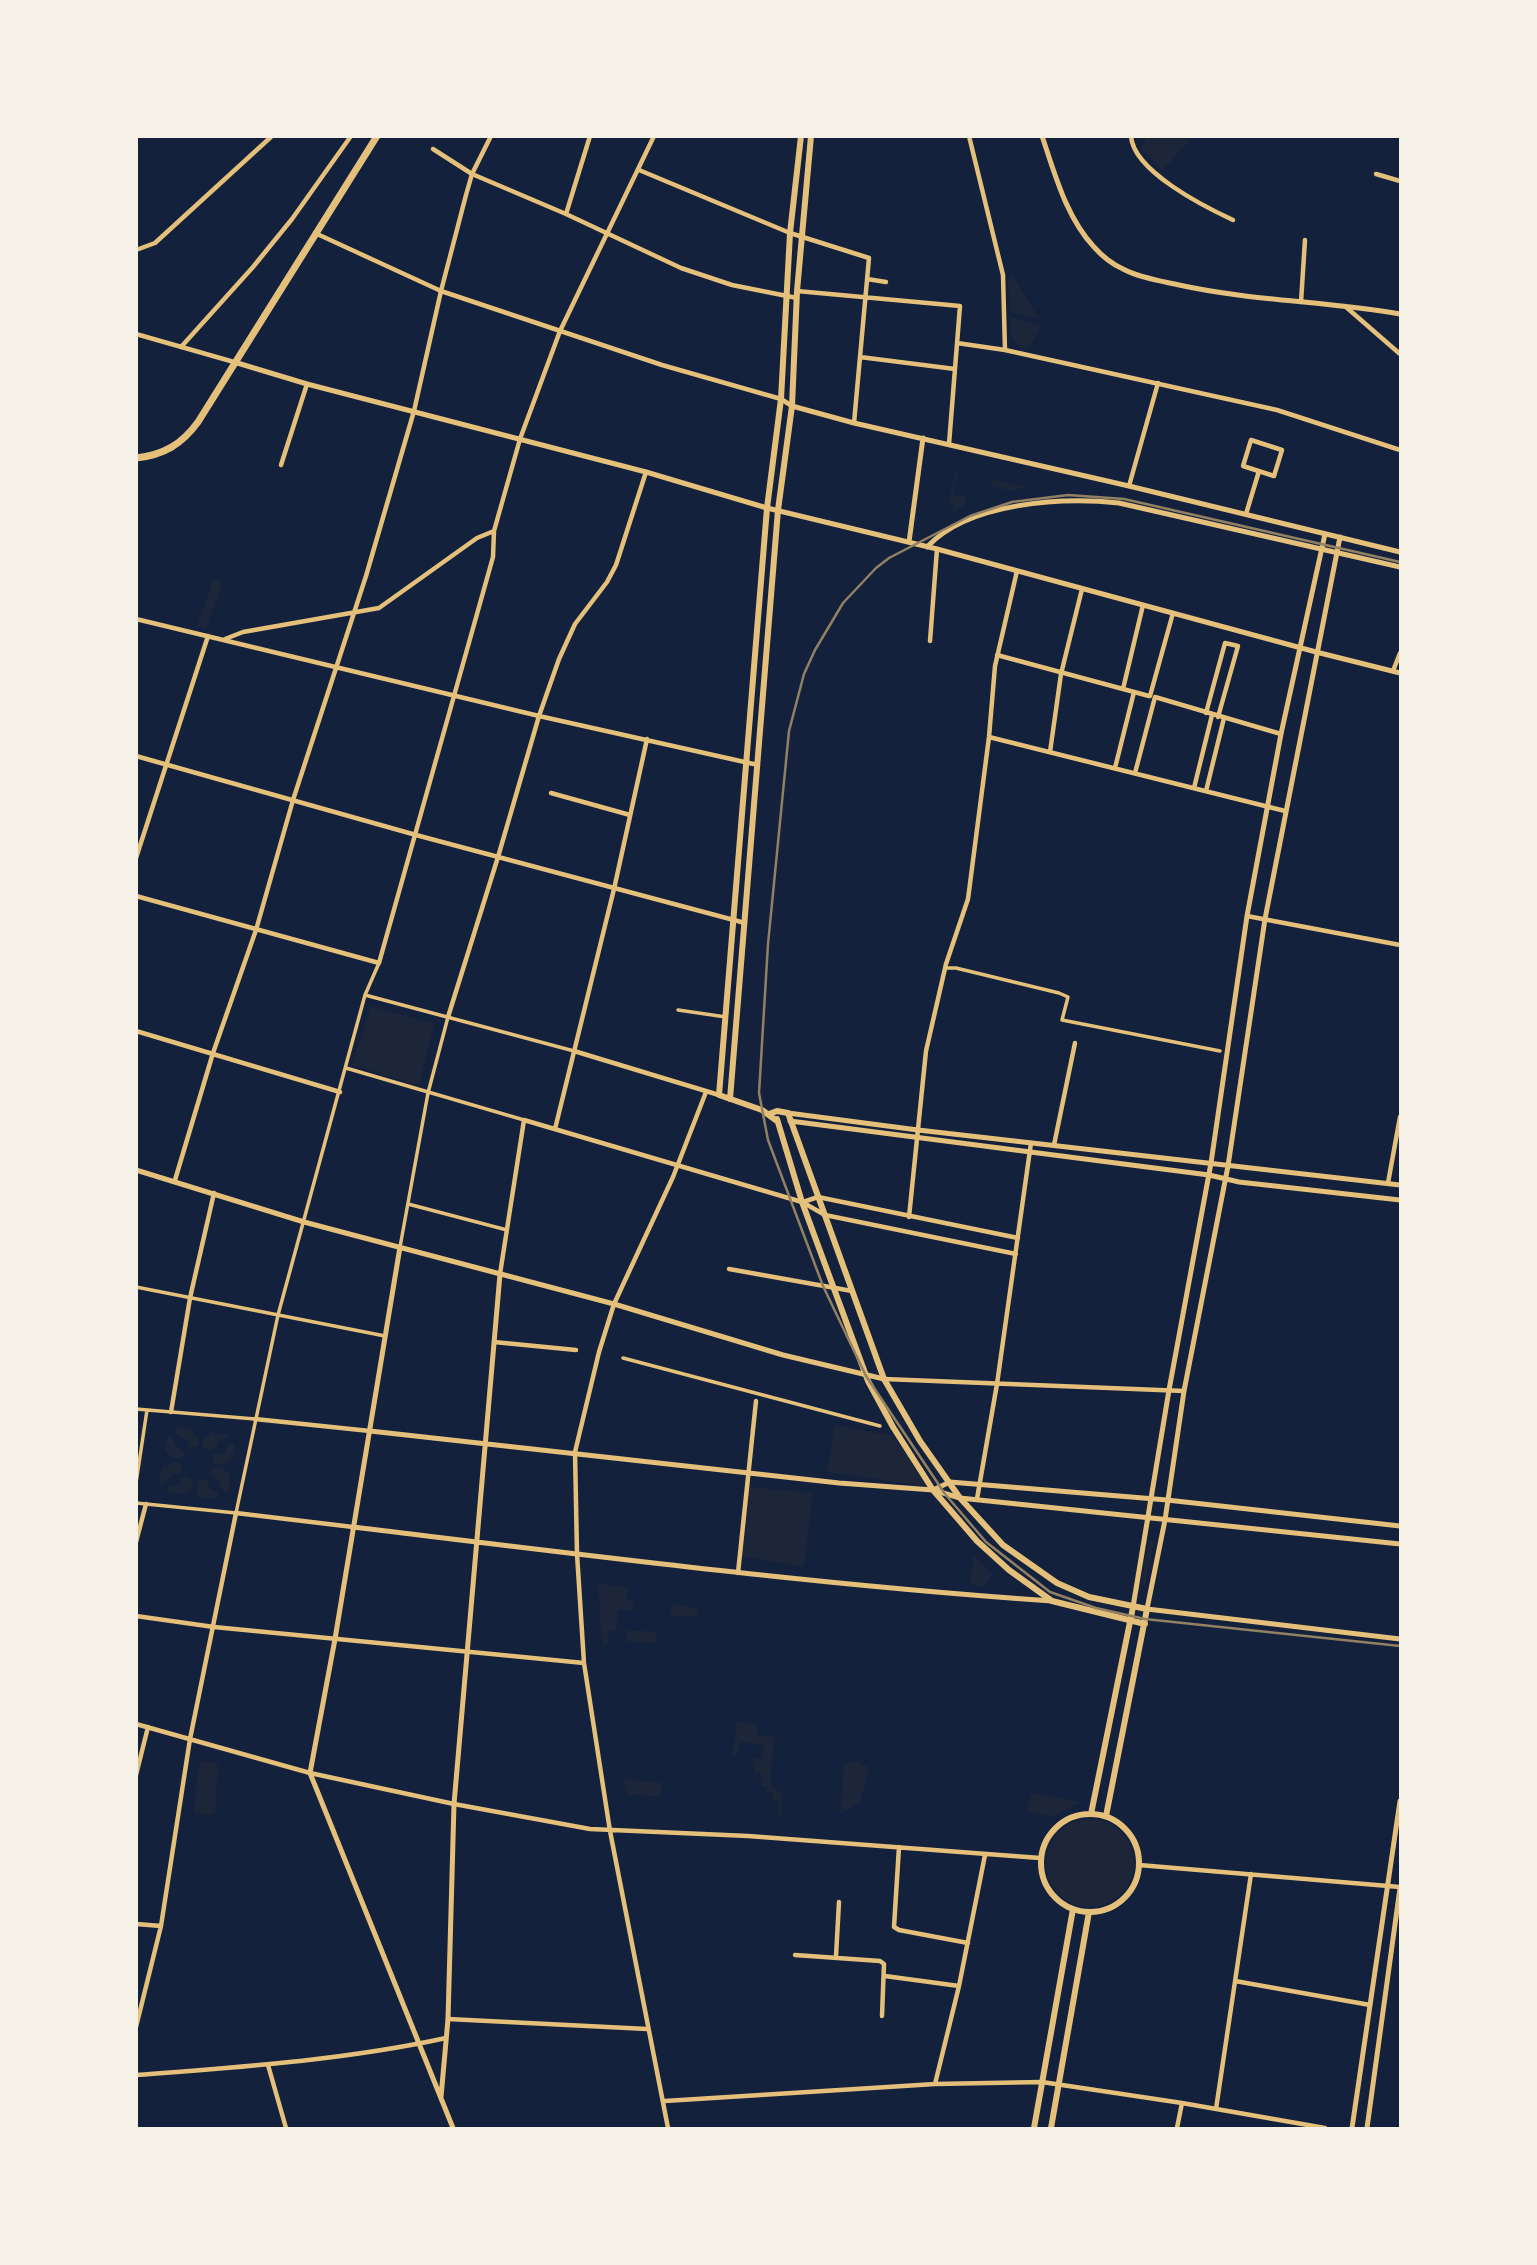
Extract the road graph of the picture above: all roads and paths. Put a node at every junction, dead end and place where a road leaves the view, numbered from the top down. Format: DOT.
graph roads {
  1 [pos="272,136"];
  2 [pos="351,136"];
  3 [pos="377,136"];
  4 [pos="491,136"];
  5 [pos="590,136"];
  6 [pos="654,136"];
  7 [pos="802,136"];
  8 [pos="811,136"];
  9 [pos="969,136"];
  10 [pos="1042,136"];
  11 [pos="1131,136"];
  12 [pos="433,149"];
  13 [pos="639,170"];
  14 [pos="472,174"];
  15 [pos="1376,174"];
  16 [pos="1401,181"];
  17 [pos="566,214"];
  18 [pos="1233,220"];
  19 [pos="315,233"];
  20 [pos="608,233"];
  21 [pos="790,233"];
  22 [pos="804,237"];
  23 [pos="1305,240"];
  24 [pos="136,250"];
  25 [pos="867,279"];
  26 [pos="886,282"];
  27 [pos="441,291"];
  28 [pos="797,294"];
  29 [pos="785,296"];
  30 [pos="865,297"];
  31 [pos="1301,302"];
  32 [pos="1345,305"];
  33 [pos="1401,314"];
  34 [pos="560,331"];
  35 [pos="136,334"];
  36 [pos="957,343"];
  37 [pos="181,347"];
  38 [pos="1005,350"];
  39 [pos="1401,354"];
  40 [pos="860,357"];
  41 [pos="234,362"];
  42 [pos="955,369"];
  43 [pos="307,383"];
  44 [pos="1158,383"];
  45 [pos="781,399"];
  46 [pos="792,406"];
  47 [pos="414,411"];
  48 [pos="854,423"];
  49 [pos="923,438"];
  50 [pos="520,439"];
  51 [pos="949,444"];
  52 [pos="1401,450"];
  53 [pos="136,458"];
  54 [pos="281,465"];
  55 [pos="1259,471"];
  56 [pos="646,472"];
  57 [pos="1129,486"];
  58 [pos="767,508"];
  59 [pos="778,510"];
  60 [pos="1246,514"];
  61 [pos="494,531"];
  62 [pos="1325,534"];
  63 [pos="1340,537"];
  64 [pos="909,542"];
  65 [pos="927,547"];
  66 [pos="937,549"];
  67 [pos="1322,549"];
  68 [pos="1336,552"];
  69 [pos="1401,552"];
  70 [pos="1401,567"];
  71 [pos="1017,571"];
  72 [pos="1082,589"];
  73 [pos="1143,605"];
  74 [pos="1173,613"];
  75 [pos="353,614"];
  76 [pos="136,619"];
  77 [pos="208,636"];
  78 [pos="224,639"];
  79 [pos="930,641"];
  80 [pos="1300,648"];
  81 [pos="1316,652"];
  82 [pos="1401,653"];
  83 [pos="997,655"];
  84 [pos="337,666"];
  85 [pos="1393,671"];
  86 [pos="1401,673"];
  87 [pos="1061,674"];
  88 [pos="1123,689"];
  89 [pos="1134,692"];
  90 [pos="453,695"];
  91 [pos="1152,697"];
  92 [pos="539,716"];
  93 [pos="1215,716"];
  94 [pos="1281,734"];
  95 [pos="989,737"];
  96 [pos="647,739"];
  97 [pos="1050,752"];
  98 [pos="136,756"];
  99 [pos="747,763"];
  100 [pos="165,765"];
  101 [pos="758,766"];
  102 [pos="1115,768"];
  103 [pos="1135,773"];
  104 [pos="1194,788"];
  105 [pos="1206,791"];
  106 [pos="551,793"];
  107 [pos="293,800"];
  108 [pos="1268,807"];
  109 [pos="1285,811"];
  110 [pos="631,815"];
  111 [pos="416,835"];
  112 [pos="498,857"];
  113 [pos="136,858"];
  114 [pos="614,889"];
  115 [pos="136,895"];
  116 [pos="1247,916"];
  117 [pos="1265,919"];
  118 [pos="734,921"];
  119 [pos="745,923"];
  120 [pos="256,930"];
  121 [pos="1401,945"];
  122 [pos="379,963"];
  123 [pos="944,968"];
  124 [pos="365,995"];
  125 [pos="678,1010"];
  126 [pos="448,1017"];
  127 [pos="726,1017"];
  128 [pos="136,1031"];
  129 [pos="1075,1043"];
  130 [pos="574,1051"];
  131 [pos="1220,1051"];
  132 [pos="213,1054"];
  133 [pos="346,1068"];
  134 [pos="340,1092"];
  135 [pos="706,1092"];
  136 [pos="428,1093"];
  137 [pos="719,1095"];
  138 [pos="730,1099"];
  139 [pos="777,1111"];
  140 [pos="788,1112"];
  141 [pos="769,1114"];
  142 [pos="1401,1117"];
  143 [pos="524,1119"];
  144 [pos="777,1121"];
  145 [pos="790,1121"];
  146 [pos="555,1129"];
  147 [pos="918,1130"];
  148 [pos="918,1139"];
  149 [pos="1031,1143"];
  150 [pos="1054,1145"];
  151 [pos="1030,1153"];
  152 [pos="1211,1164"];
  153 [pos="677,1165"];
  154 [pos="1228,1166"];
  155 [pos="136,1170"];
  156 [pos="1209,1175"];
  157 [pos="175,1180"];
  158 [pos="1226,1180"];
  159 [pos="1388,1183"];
  160 [pos="1401,1185"];
  161 [pos="215,1192"];
  162 [pos="818,1197"];
  163 [pos="1401,1200"];
  164 [pos="802,1202"];
  165 [pos="408,1204"];
  166 [pos="825,1215"];
  167 [pos="909,1217"];
  168 [pos="304,1222"];
  169 [pos="507,1230"];
  170 [pos="1018,1238"];
  171 [pos="400,1247"];
  172 [pos="1016,1254"];
  173 [pos="729,1269"];
  174 [pos="500,1274"];
  175 [pos="136,1287"];
  176 [pos="834,1289"];
  177 [pos="852,1291"];
  178 [pos="190,1298"];
  179 [pos="614,1304"];
  180 [pos="278,1315"];
  181 [pos="385,1336"];
  182 [pos="494,1342"];
  183 [pos="576,1350"];
  184 [pos="623,1358"];
  185 [pos="866,1376"];
  186 [pos="884,1379"];
  187 [pos="998,1384"];
  188 [pos="1169,1390"];
  189 [pos="1184,1391"];
  190 [pos="756,1401"];
  191 [pos="136,1409"];
  192 [pos="147,1410"];
  193 [pos="171,1412"];
  194 [pos="255,1419"];
  195 [pos="880,1426"];
  196 [pos="370,1431"];
  197 [pos="485,1443"];
  198 [pos="575,1452"];
  199 [pos="748,1472"];
  200 [pos="950,1482"];
  201 [pos="136,1483"];
  202 [pos="979,1485"];
  203 [pos="933,1490"];
  204 [pos="960,1498"];
  205 [pos="977,1499"];
  206 [pos="1152,1499"];
  207 [pos="1167,1500"];
  208 [pos="136,1503"];
  209 [pos="146,1504"];
  210 [pos="236,1513"];
  211 [pos="1149,1517"];
  212 [pos="1165,1520"];
  213 [pos="1401,1525"];
  214 [pos="353,1527"];
  215 [pos="136,1542"];
  216 [pos="476,1542"];
  217 [pos="1401,1544"];
  218 [pos="577,1554"];
  219 [pos="738,1573"];
  220 [pos="1052,1601"];
  221 [pos="1133,1607"];
  222 [pos="1147,1609"];
  223 [pos="136,1616"];
  224 [pos="1130,1621"];
  225 [pos="1144,1624"];
  226 [pos="214,1627"];
  227 [pos="335,1639"];
  228 [pos="1401,1639"];
  229 [pos="467,1652"];
  230 [pos="584,1663"];
  231 [pos="136,1724"];
  232 [pos="148,1727"];
  233 [pos="190,1739"];
  234 [pos="310,1773"];
  235 [pos="136,1775"];
  236 [pos="1401,1801"];
  237 [pos="454,1804"];
  238 [pos="1090,1814"];
  239 [pos="1105,1816"];
  240 [pos="610,1831"];
  241 [pos="899,1847"];
  242 [pos="985,1854"];
  243 [pos="1040,1858"];
  244 [pos="1139,1865"];
  245 [pos="1251,1874"];
  246 [pos="1388,1886"];
  247 [pos="1401,1887"];
  248 [pos="839,1902"];
  249 [pos="1073,1909"];
  250 [pos="1089,1912"];
  251 [pos="136,1924"];
  252 [pos="161,1926"];
  253 [pos="968,1943"];
  254 [pos="795,1955"];
  255 [pos="836,1956"];
  256 [pos="885,1976"];
  257 [pos="1235,1981"];
  258 [pos="959,1986"];
  259 [pos="138,2005"];
  260 [pos="1370,2005"];
  261 [pos="882,2016"];
  262 [pos="448,2019"];
  263 [pos="136,2027"];
  264 [pos="647,2029"];
  265 [pos="446,2038"];
  266 [pos="418,2044"];
  267 [pos="268,2065"];
  268 [pos="136,2076"];
  269 [pos="1042,2082"];
  270 [pos="935,2084"];
  271 [pos="1059,2084"];
  272 [pos="441,2100"];
  273 [pos="665,2101"];
  274 [pos="1182,2103"];
  275 [pos="1216,2109"];
  276 [pos="1299,2126"];
  277 [pos="286,2129"];
  278 [pos="453,2129"];
  279 [pos="668,2129"];
  280 [pos="1034,2129"];
  281 [pos="1051,2129"];
  282 [pos="1177,2129"];
  283 [pos="1325,2129"];
  284 [pos="1352,2129"];
  285 [pos="1367,2129"];
  1 -- 24 [label="street"];
  2 -- 37 [label="street"];
  3 -- 19 [label="highway"];
  4 -- 14 [label="street"];
  5 -- 17 [label="street"];
  6 -- 13 [label="street"];
  7 -- 21 [label="main road"];
  8 -- 22 [label="main road"];
  9 -- 38 [label="street"];
  10 -- 31 [label="street"];
  11 -- 18 [label="street"];
  12 -- 14 [label="street"];
  13 -- 20 [label="street"];
  13 -- 21 [label="street"];
  14 -- 17 [label="street"];
  14 -- 27 [label="street"];
  15 -- 16 [label="street"];
  17 -- 20 [label="street"];
  19 -- 27 [label="street"];
  19 -- 41 [label="highway"];
  20 -- 29 [label="street"];
  20 -- 34 [label="street"];
  21 -- 22 [label="street"];
  21 -- 29 [label="main road"];
  22 -- 25 [label="street"];
  22 -- 28 [label="main road"];
  23 -- 31 [label="street"];
  25 -- 26 [label="street"];
  25 -- 30 [label="street"];
  27 -- 34 [label="street"];
  27 -- 47 [label="street"];
  28 -- 29 [label="street"];
  28 -- 30 [label="street"];
  28 -- 46 [label="main road"];
  29 -- 45 [label="main road"];
  30 -- 36 [label="street"];
  30 -- 40 [label="street"];
  31 -- 32 [label="street"];
  32 -- 33 [label="street"];
  32 -- 39 [label="street"];
  34 -- 45 [label="street"];
  34 -- 50 [label="street"];
  35 -- 37 [label="street"];
  36 -- 38 [label="street"];
  36 -- 42 [label="street"];
  37 -- 41 [label="street"];
  38 -- 44 [label="street"];
  40 -- 42 [label="street"];
  40 -- 48 [label="street"];
  41 -- 43 [label="street"];
  41 -- 53 [label="highway"];
  42 -- 51 [label="street"];
  43 -- 47 [label="street"];
  43 -- 54 [label="street"];
  44 -- 52 [label="street"];
  44 -- 57 [label="street"];
  45 -- 46 [label="street"];
  45 -- 58 [label="main road"];
  46 -- 48 [label="street"];
  46 -- 59 [label="main road"];
  47 -- 50 [label="street"];
  47 -- 75 [label="street"];
  48 -- 49 [label="street"];
  49 -- 51 [label="street"];
  49 -- 64 [label="street"];
  50 -- 56 [label="street"];
  50 -- 61 [label="street"];
  51 -- 57 [label="street"];
  55 -- 55 [label="street"];
  55 -- 60 [label="street"];
  56 -- 58 [label="street"];
  56 -- 92 [label="street"];
  57 -- 60 [label="street"];
  58 -- 59 [label="street"];
  58 -- 99 [label="main road"];
  59 -- 64 [label="street"];
  59 -- 101 [label="main road"];
  60 -- 62 [label="street"];
  61 -- 75 [label="street"];
  61 -- 90 [label="street"];
  62 -- 63 [label="street"];
  62 -- 67 [label="street"];
  63 -- 68 [label="street"];
  63 -- 69 [label="street"];
  64 -- 65 [label="street"];
  65 -- 66 [label="street"];
  65 -- 67 [label="street"];
  66 -- 71 [label="street"];
  66 -- 79 [label="street"];
  67 -- 68 [label="street"];
  67 -- 80 [label="street"];
  68 -- 70 [label="street"];
  68 -- 81 [label="street"];
  71 -- 72 [label="street"];
  71 -- 83 [label="street"];
  72 -- 73 [label="street"];
  72 -- 87 [label="street"];
  73 -- 74 [label="street"];
  73 -- 88 [label="street"];
  74 -- 80 [label="street"];
  74 -- 91 [label="street"];
  75 -- 78 [label="street"];
  75 -- 84 [label="street"];
  76 -- 77 [label="street"];
  77 -- 78 [label="street"];
  77 -- 100 [label="street"];
  78 -- 84 [label="street"];
  80 -- 81 [label="street"];
  80 -- 94 [label="street"];
  81 -- 85 [label="street"];
  81 -- 109 [label="street"];
  82 -- 85 [label="street"];
  83 -- 87 [label="street"];
  83 -- 95 [label="street"];
  84 -- 90 [label="street"];
  84 -- 107 [label="street"];
  85 -- 86 [label="street"];
  87 -- 88 [label="street"];
  87 -- 97 [label="street"];
  88 -- 89 [label="street"];
  89 -- 91 [label="street"];
  89 -- 102 [label="street"];
  90 -- 92 [label="street"];
  90 -- 111 [label="street"];
  91 -- 93 [label="street"];
  91 -- 103 [label="street"];
  92 -- 96 [label="street"];
  92 -- 112 [label="street"];
  93 -- 93 [label="street"];
  93 -- 94 [label="street"];
  93 -- 104 [label="street"];
  93 -- 105 [label="street"];
  94 -- 108 [label="street"];
  95 -- 97 [label="street"];
  95 -- 123 [label="street"];
  96 -- 99 [label="street"];
  96 -- 110 [label="street"];
  97 -- 102 [label="street"];
  98 -- 100 [label="street"];
  99 -- 101 [label="street"];
  99 -- 118 [label="main road"];
  100 -- 107 [label="street"];
  100 -- 113 [label="street"];
  101 -- 119 [label="main road"];
  102 -- 103 [label="street"];
  103 -- 104 [label="street"];
  104 -- 105 [label="street"];
  105 -- 108 [label="street"];
  106 -- 110 [label="street"];
  107 -- 111 [label="street"];
  107 -- 120 [label="street"];
  108 -- 109 [label="street"];
  108 -- 116 [label="street"];
  109 -- 117 [label="street"];
  110 -- 114 [label="street"];
  111 -- 112 [label="street"];
  111 -- 122 [label="street"];
  112 -- 114 [label="street"];
  112 -- 126 [label="street"];
  114 -- 118 [label="street"];
  114 -- 130 [label="street"];
  115 -- 120 [label="street"];
  116 -- 117 [label="street"];
  116 -- 152 [label="street"];
  117 -- 121 [label="street"];
  117 -- 154 [label="street"];
  118 -- 119 [label="street"];
  118 -- 127 [label="main road"];
  119 -- 138 [label="main road"];
  120 -- 122 [label="street"];
  120 -- 132 [label="street"];
  122 -- 124 [label="street"];
  123 -- 131 [label="street"];
  123 -- 147 [label="street"];
  124 -- 126 [label="street"];
  124 -- 133 [label="street"];
  125 -- 127 [label="street"];
  126 -- 130 [label="street"];
  126 -- 136 [label="street"];
  127 -- 137 [label="main road"];
  128 -- 132 [label="street"];
  129 -- 150 [label="street"];
  130 -- 135 [label="street"];
  130 -- 146 [label="street"];
  132 -- 134 [label="street"];
  132 -- 157 [label="street"];
  133 -- 134 [label="street"];
  133 -- 136 [label="street"];
  134 -- 168 [label="street"];
  135 -- 137 [label="street"];
  135 -- 153 [label="street"];
  136 -- 143 [label="street"];
  136 -- 165 [label="street"];
  137 -- 138 [label="main road"];
  138 -- 141 [label="main road"];
  139 -- 140 [label="main road"];
  139 -- 141 [label="main road"];
  139 -- 144 [label="main road"];
  140 -- 145 [label="main road"];
  140 -- 147 [label="street"];
  141 -- 144 [label="main road"];
  142 -- 159 [label="street"];
  143 -- 146 [label="street"];
  143 -- 169 [label="street"];
  144 -- 145 [label="main road"];
  144 -- 164 [label="main road"];
  145 -- 148 [label="street"];
  145 -- 162 [label="main road"];
  146 -- 153 [label="street"];
  147 -- 148 [label="street"];
  147 -- 149 [label="street"];
  148 -- 151 [label="street"];
  148 -- 167 [label="street"];
  149 -- 150 [label="street"];
  149 -- 151 [label="street"];
  150 -- 152 [label="street"];
  151 -- 156 [label="street"];
  151 -- 170 [label="street"];
  152 -- 154 [label="street"];
  152 -- 156 [label="street"];
  153 -- 164 [label="street"];
  153 -- 179 [label="street"];
  154 -- 158 [label="street"];
  154 -- 159 [label="street"];
  155 -- 157 [label="street"];
  156 -- 158 [label="street"];
  156 -- 188 [label="street"];
  157 -- 161 [label="street"];
  158 -- 163 [label="street"];
  158 -- 189 [label="street"];
  159 -- 160 [label="street"];
  161 -- 168 [label="street"];
  161 -- 178 [label="street"];
  162 -- 164 [label="street"];
  162 -- 166 [label="main road"];
  162 -- 167 [label="street"];
  164 -- 166 [label="street"];
  164 -- 176 [label="main road"];
  165 -- 169 [label="street"];
  165 -- 171 [label="street"];
  166 -- 172 [label="street"];
  166 -- 177 [label="main road"];
  167 -- 170 [label="street"];
  168 -- 171 [label="street"];
  168 -- 180 [label="street"];
  169 -- 174 [label="street"];
  170 -- 172 [label="street"];
  171 -- 174 [label="street"];
  171 -- 181 [label="street"];
  172 -- 187 [label="street"];
  173 -- 176 [label="street"];
  174 -- 179 [label="street"];
  174 -- 182 [label="street"];
  175 -- 178 [label="street"];
  176 -- 177 [label="street"];
  176 -- 185 [label="main road"];
  177 -- 186 [label="main road"];
  178 -- 180 [label="street"];
  178 -- 193 [label="street"];
  179 -- 185 [label="street"];
  179 -- 198 [label="street"];
  180 -- 181 [label="street"];
  180 -- 194 [label="street"];
  181 -- 196 [label="street"];
  182 -- 183 [label="street"];
  182 -- 197 [label="street"];
  184 -- 195 [label="street"];
  185 -- 186 [label="street"];
  185 -- 203 [label="main road"];
  186 -- 187 [label="street"];
  186 -- 200 [label="main road"];
  187 -- 188 [label="street"];
  187 -- 202 [label="street"];
  188 -- 189 [label="street"];
  188 -- 206 [label="street"];
  189 -- 207 [label="street"];
  190 -- 199 [label="street"];
  191 -- 192 [label="street"];
  192 -- 193 [label="street"];
  192 -- 201 [label="street"];
  193 -- 194 [label="street"];
  194 -- 196 [label="street"];
  194 -- 210 [label="street"];
  196 -- 197 [label="street"];
  196 -- 214 [label="street"];
  197 -- 198 [label="street"];
  197 -- 216 [label="street"];
  198 -- 199 [label="street"];
  198 -- 218 [label="street"];
  199 -- 203 [label="street"];
  199 -- 219 [label="street"];
  200 -- 202 [label="street"];
  200 -- 203 [label="street"];
  200 -- 204 [label="main road"];
  202 -- 205 [label="street"];
  202 -- 206 [label="street"];
  203 -- 204 [label="street"];
  203 -- 220 [label="main road"];
  204 -- 205 [label="street"];
  204 -- 221 [label="main road"];
  205 -- 211 [label="street"];
  206 -- 207 [label="street"];
  206 -- 211 [label="street"];
  207 -- 212 [label="street"];
  207 -- 213 [label="street"];
  208 -- 209 [label="street"];
  209 -- 210 [label="street"];
  209 -- 215 [label="street"];
  210 -- 214 [label="street"];
  210 -- 226 [label="street"];
  211 -- 212 [label="street"];
  211 -- 221 [label="street"];
  212 -- 217 [label="street"];
  212 -- 222 [label="street"];
  214 -- 216 [label="street"];
  214 -- 227 [label="street"];
  216 -- 218 [label="street"];
  216 -- 229 [label="street"];
  218 -- 219 [label="street"];
  218 -- 230 [label="street"];
  219 -- 220 [label="street"];
  220 -- 224 [label="main road"];
  221 -- 222 [label="main road"];
  221 -- 224 [label="main road"];
  222 -- 225 [label="main road"];
  222 -- 228 [label="street"];
  223 -- 226 [label="street"];
  224 -- 225 [label="main road"];
  224 -- 238 [label="main road"];
  225 -- 239 [label="main road"];
  226 -- 227 [label="street"];
  226 -- 233 [label="street"];
  227 -- 229 [label="street"];
  227 -- 234 [label="street"];
  229 -- 230 [label="street"];
  229 -- 237 [label="street"];
  230 -- 240 [label="street"];
  231 -- 232 [label="street"];
  232 -- 233 [label="street"];
  232 -- 235 [label="street"];
  233 -- 234 [label="street"];
  233 -- 252 [label="street"];
  234 -- 237 [label="street"];
  234 -- 266 [label="street"];
  236 -- 246 [label="street"];
  237 -- 240 [label="street"];
  237 -- 262 [label="street"];
  238 -- 239 [label="main road"];
  238 -- 243 [label="main road"];
  239 -- 244 [label="main road"];
  240 -- 241 [label="street"];
  240 -- 264 [label="street"];
  241 -- 242 [label="street"];
  241 -- 253 [label="street"];
  242 -- 243 [label="street"];
  242 -- 253 [label="street"];
  243 -- 249 [label="main road"];
  244 -- 245 [label="street"];
  244 -- 250 [label="main road"];
  245 -- 246 [label="street"];
  245 -- 257 [label="street"];
  246 -- 247 [label="street"];
  246 -- 260 [label="street"];
  247 -- 285 [label="street"];
  248 -- 255 [label="street"];
  249 -- 250 [label="main road"];
  249 -- 269 [label="main road"];
  250 -- 271 [label="main road"];
  251 -- 252 [label="street"];
  252 -- 259 [label="street"];
  253 -- 258 [label="street"];
  254 -- 255 [label="street"];
  255 -- 256 [label="street"];
  256 -- 258 [label="street"];
  256 -- 261 [label="street"];
  257 -- 260 [label="street"];
  257 -- 275 [label="street"];
  258 -- 270 [label="street"];
  259 -- 263 [label="street"];
  260 -- 284 [label="street"];
  262 -- 264 [label="street"];
  262 -- 265 [label="street"];
  264 -- 273 [label="street"];
  265 -- 266 [label="street"];
  265 -- 272 [label="street"];
  266 -- 267 [label="street"];
  266 -- 272 [label="street"];
  267 -- 268 [label="street"];
  267 -- 277 [label="street"];
  269 -- 270 [label="street"];
  269 -- 271 [label="street"];
  269 -- 280 [label="main road"];
  270 -- 273 [label="street"];
  271 -- 274 [label="street"];
  271 -- 281 [label="main road"];
  272 -- 278 [label="street"];
  273 -- 279 [label="street"];
  274 -- 275 [label="street"];
  274 -- 282 [label="street"];
  275 -- 276 [label="street"];
  276 -- 283 [label="street"];
}
